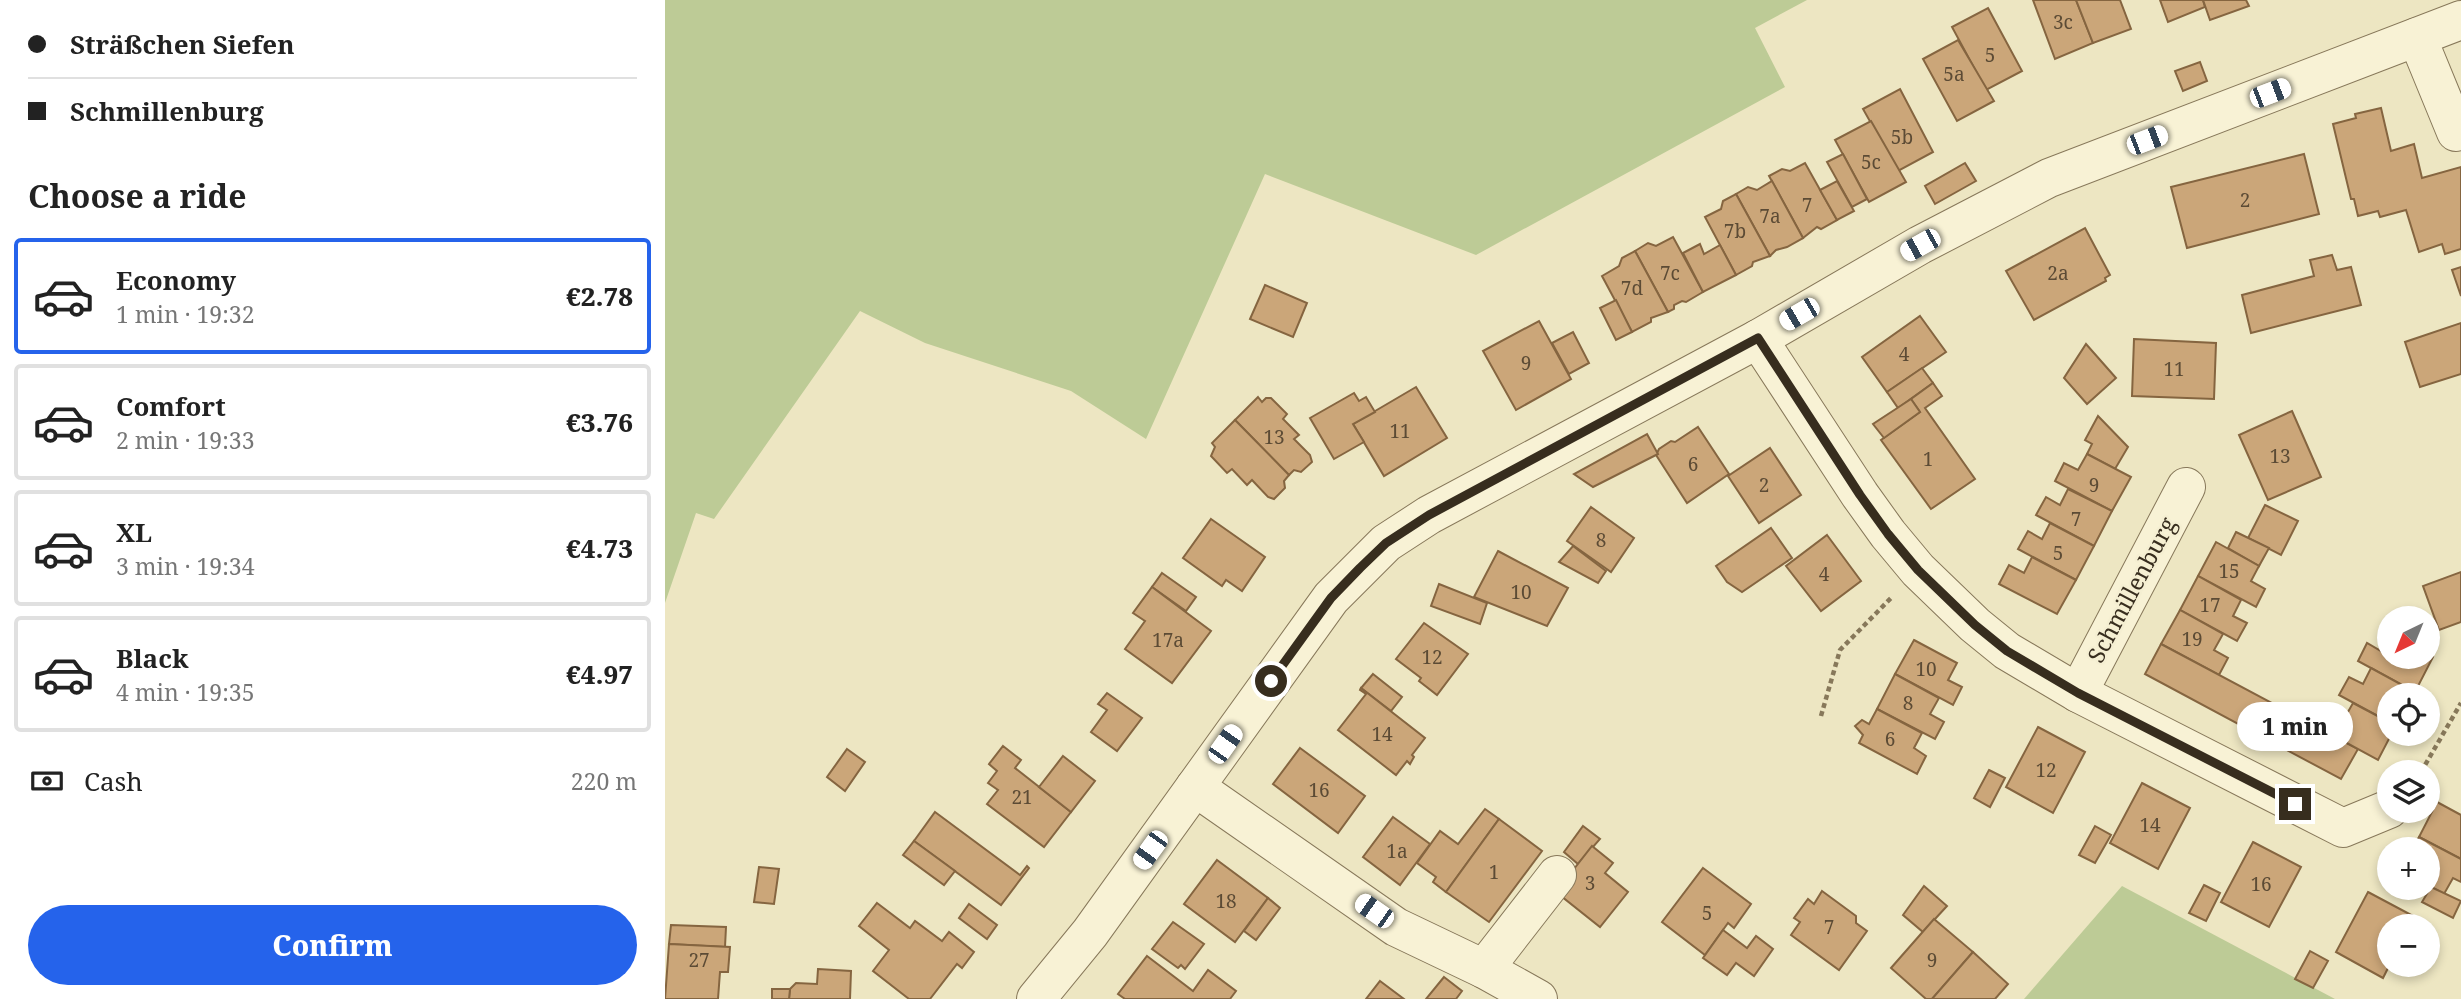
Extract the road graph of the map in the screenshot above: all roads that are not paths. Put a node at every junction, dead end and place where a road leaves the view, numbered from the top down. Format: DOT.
graph roads {
  1 [pos="2461,20"];
  2 [pos="2417,37"];
  3 [pos="2456,132"];
  4 [pos="1758,338"];
  5 [pos="2186,487"];
  6 [pos="2078,693"];
  7 [pos="1195,787"];
  8 [pos="2377,813"];
  9 [pos="1557,875"];
  10 [pos="1483,969"];
  11 [pos="1036,999"];
  12 [pos="1538,999"];
  1 -- 2 [label="street"];
  2 -- 3 [label="street"];
  2 -- 4 [label="street"];
  4 -- 6 [label="street"];
  4 -- 7 [label="street"];
  5 -- 6 [label="street, Schmillenburg"];
  6 -- 8 [label="street"];
  7 -- 10 [label="street"];
  7 -- 11 [label="street"];
  9 -- 10 [label="street"];
  10 -- 12 [label="street"];
}
